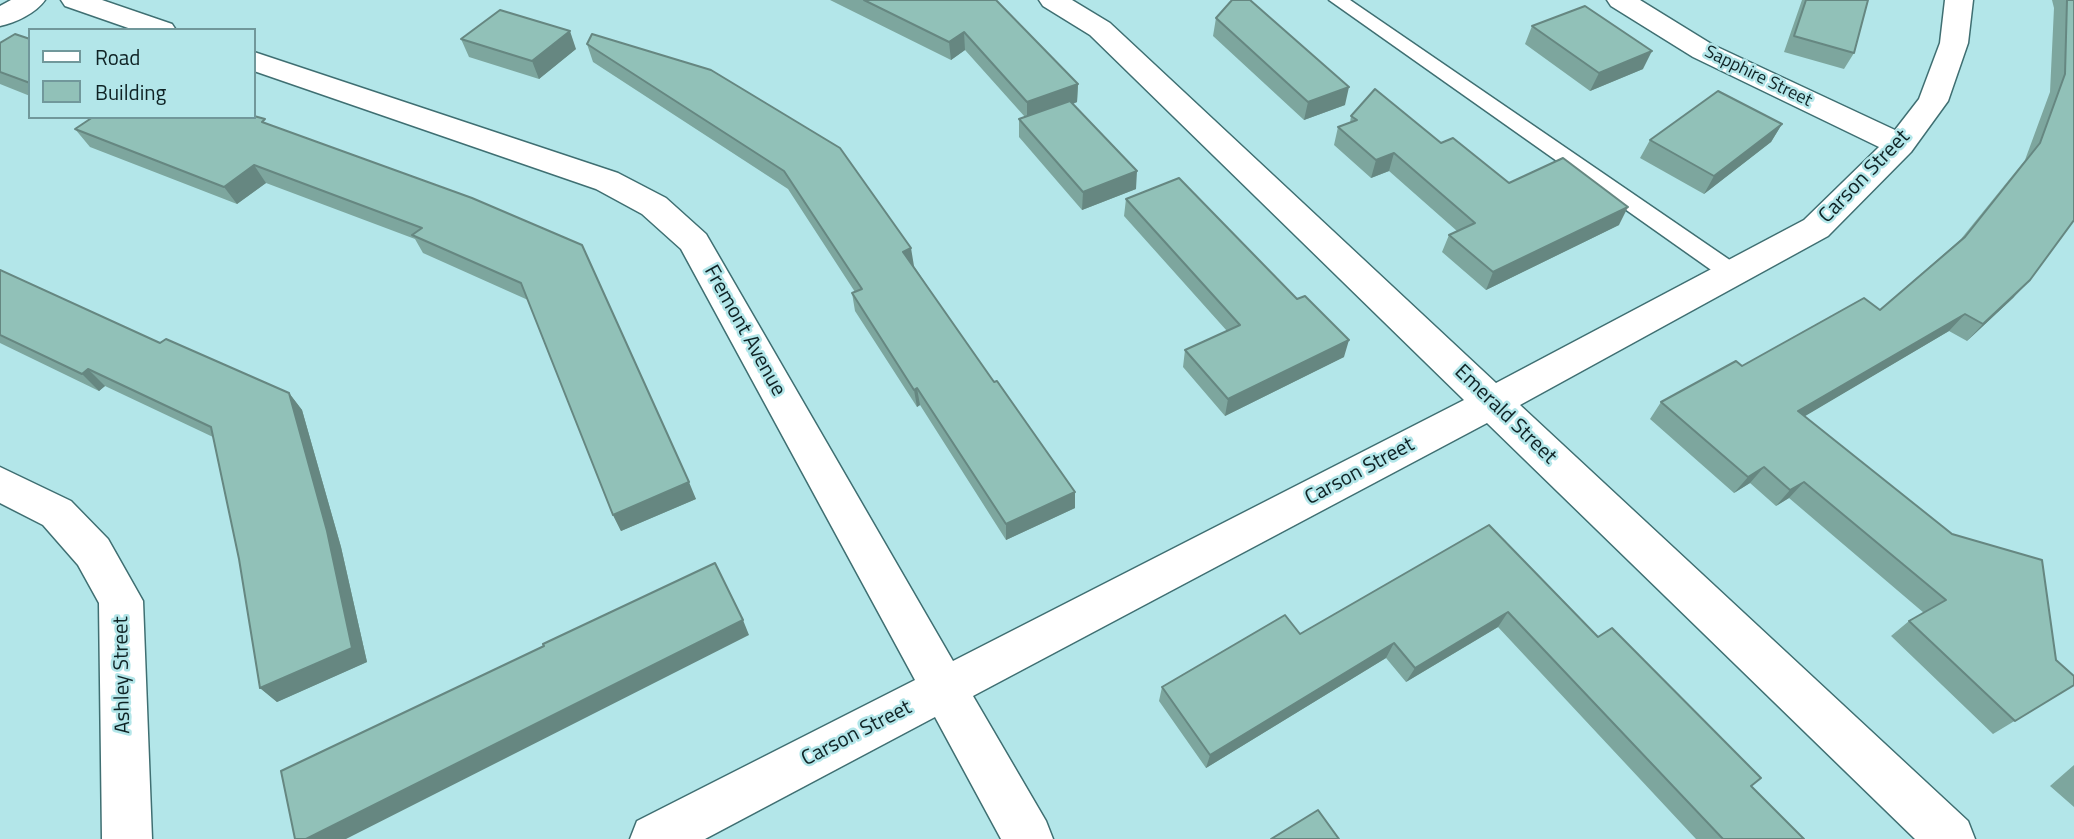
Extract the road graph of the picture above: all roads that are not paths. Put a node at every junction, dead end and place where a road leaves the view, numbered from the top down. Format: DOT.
graph roads {
  1 [pos="31,0"];
  2 [pos="75,0"];
  3 [pos="1053,0"];
  4 [pos="1338,0"];
  5 [pos="1621,0"];
  6 [pos="1959,0"];
  7 [pos="0,18"];
  8 [pos="156,28"];
  9 [pos="256,62"];
  10 [pos="1900,145"];
  11 [pos="1732,273"];
  12 [pos="1492,403"];
  13 [pos="0,484"];
  14 [pos="944,689"];
  15 [pos="127,839"];
  16 [pos="655,839"];
  17 [pos="1028,839"];
  18 [pos="1950,839"];
  1 -- 7 [label="street"];
  2 -- 8 [label="street"];
  3 -- 12 [label="street, Emerald Street"];
  4 -- 11 [label="lane"];
  5 -- 10 [label="street, Sapphire Street"];
  6 -- 10 [label="street, Carson Street"];
  9 -- 14 [label="street, Fremont Avenue"];
  10 -- 11 [label="street, Carson Street"];
  11 -- 12 [label="street, Carson Street"];
  12 -- 14 [label="street, Carson Street"];
  12 -- 18 [label="street, Emerald Street"];
  13 -- 15 [label="street, Ashley Street"];
  14 -- 16 [label="street, Carson Street"];
  14 -- 17 [label="street, Fremont Avenue"];
}
